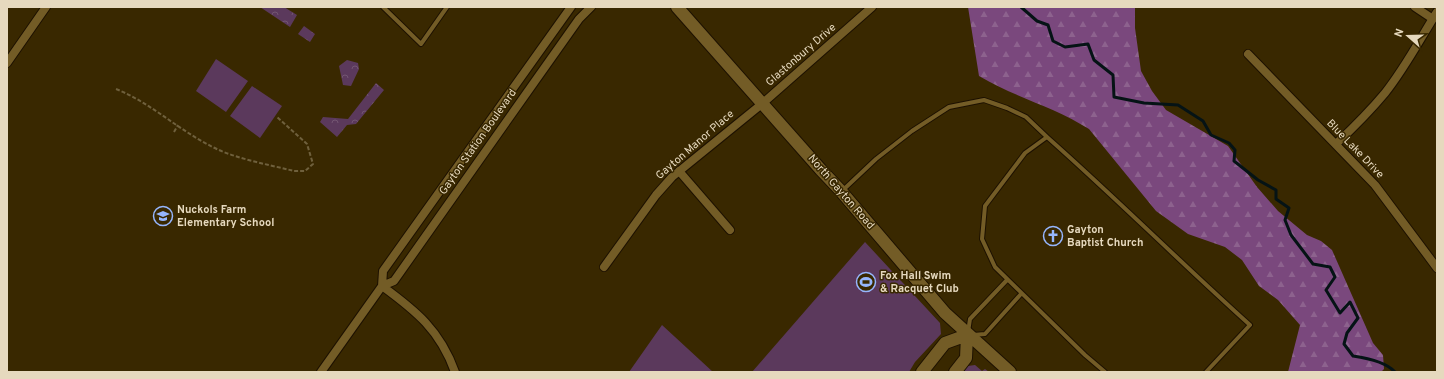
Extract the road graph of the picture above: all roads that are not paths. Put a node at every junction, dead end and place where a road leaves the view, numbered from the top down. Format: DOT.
graph roads {
  1 [pos="46,7"];
  2 [pos="383,7"];
  3 [pos="447,7"];
  4 [pos="571,7"];
  5 [pos="591,7"];
  6 [pos="677,7"];
  7 [pos="872,7"];
  8 [pos="1415,7"];
  9 [pos="1435,15"];
  10 [pos="1248,54"];
  11 [pos="7,64"];
  12 [pos="763,103"];
  13 [pos="1047,137"];
  14 [pos="1336,144"];
  15 [pos="679,171"];
  16 [pos="842,191"];
  17 [pos="730,230"];
  18 [pos="604,267"];
  19 [pos="1437,268"];
  20 [pos="1007,280"];
  21 [pos="382,286"];
  22 [pos="1021,294"];
  23 [pos="967,335"];
  24 [pos="321,372"];
  25 [pos="455,372"];
  26 [pos="922,372"];
  27 [pos="955,372"];
  28 [pos="1010,372"];
  29 [pos="1105,372"];
  30 [pos="1206,372"];
  1 -- 11 [label="street"];
  2 -- 3 [label="lane"];
  4 -- 21 [label="street, Gayton Station Boulevard"];
  5 -- 21 [label="street, Gayton Station Boulevard"];
  6 -- 12 [label="street, North Gayton Road"];
  7 -- 12 [label="street, Glastonbury Drive"];
  8 -- 9 [label="street"];
  9 -- 14 [label="street"];
  10 -- 14 [label="street, Blue Lake Drive"];
  12 -- 15 [label="street, Gayton Manor Place"];
  12 -- 16 [label="street, North Gayton Road"];
  13 -- 16 [label="lane"];
  13 -- 20 [label="lane"];
  13 -- 30 [label="lane"];
  14 -- 19 [label="street, Blue Lake Drive"];
  15 -- 17 [label="street"];
  15 -- 18 [label="street, Gayton Manor Place"];
  16 -- 23 [label="street, North Gayton Road"];
  20 -- 22 [label="lane"];
  20 -- 23 [label="lane"];
  21 -- 24 [label="street, Gayton Station Boulevard"];
  21 -- 25 [label="street"];
  22 -- 23 [label="lane"];
  22 -- 29 [label="lane"];
  23 -- 26 [label="street"];
  23 -- 27 [label="street"];
  23 -- 28 [label="street, North Gayton Road"];
}
